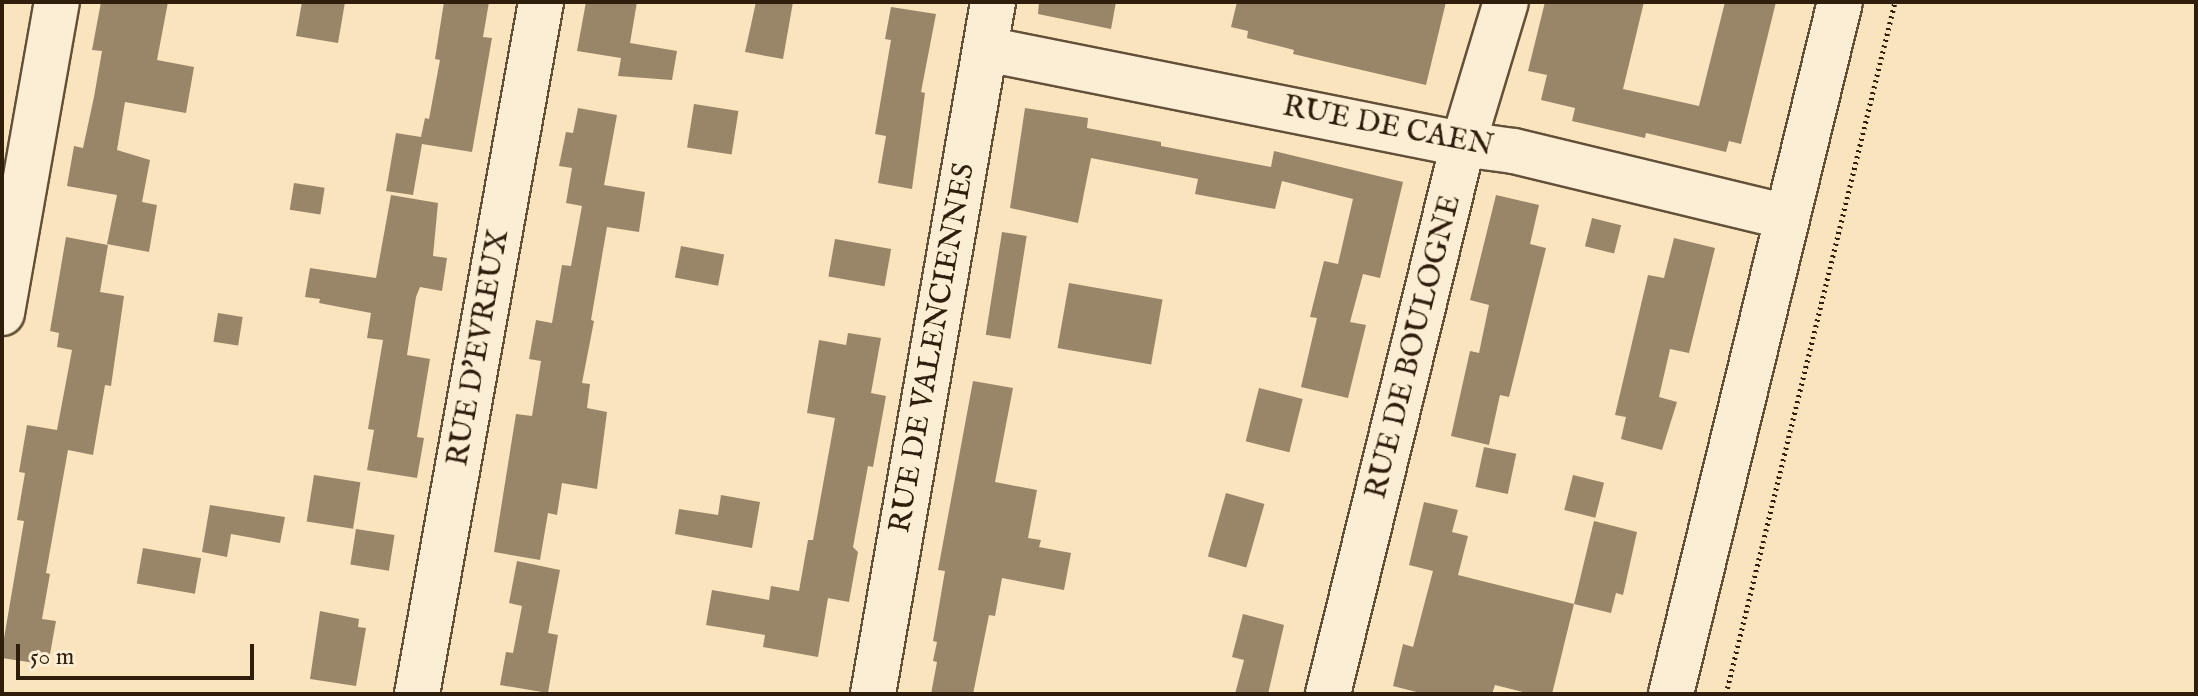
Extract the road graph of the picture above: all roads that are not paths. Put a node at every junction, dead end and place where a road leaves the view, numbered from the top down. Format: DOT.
graph roads {
  1 [pos="57,2"];
  2 [pos="541,2"];
  3 [pos="991,2"];
  4 [pos="1506,2"];
  5 [pos="1840,2"];
  6 [pos="986,49"];
  7 [pos="1463,144"];
  8 [pos="1787,217"];
  9 [pos="2,313"];
  10 [pos="417,694"];
  11 [pos="873,694"];
  12 [pos="1328,694"];
  13 [pos="1671,694"];
  1 -- 9 [label="street"];
  2 -- 10 [label="street, RUE D'EVREUX"];
  3 -- 6 [label="street, RUE DE VALENCIENNES"];
  4 -- 7 [label="street, RUE DE BOULOGNE"];
  5 -- 8 [label="street"];
  6 -- 7 [label="street, RUE DE CAEN"];
  6 -- 11 [label="street, RUE DE VALENCIENNES"];
  7 -- 8 [label="street, RUE DE CAEN"];
  7 -- 12 [label="street, RUE DE BOULOGNE"];
  8 -- 13 [label="street"];
}
